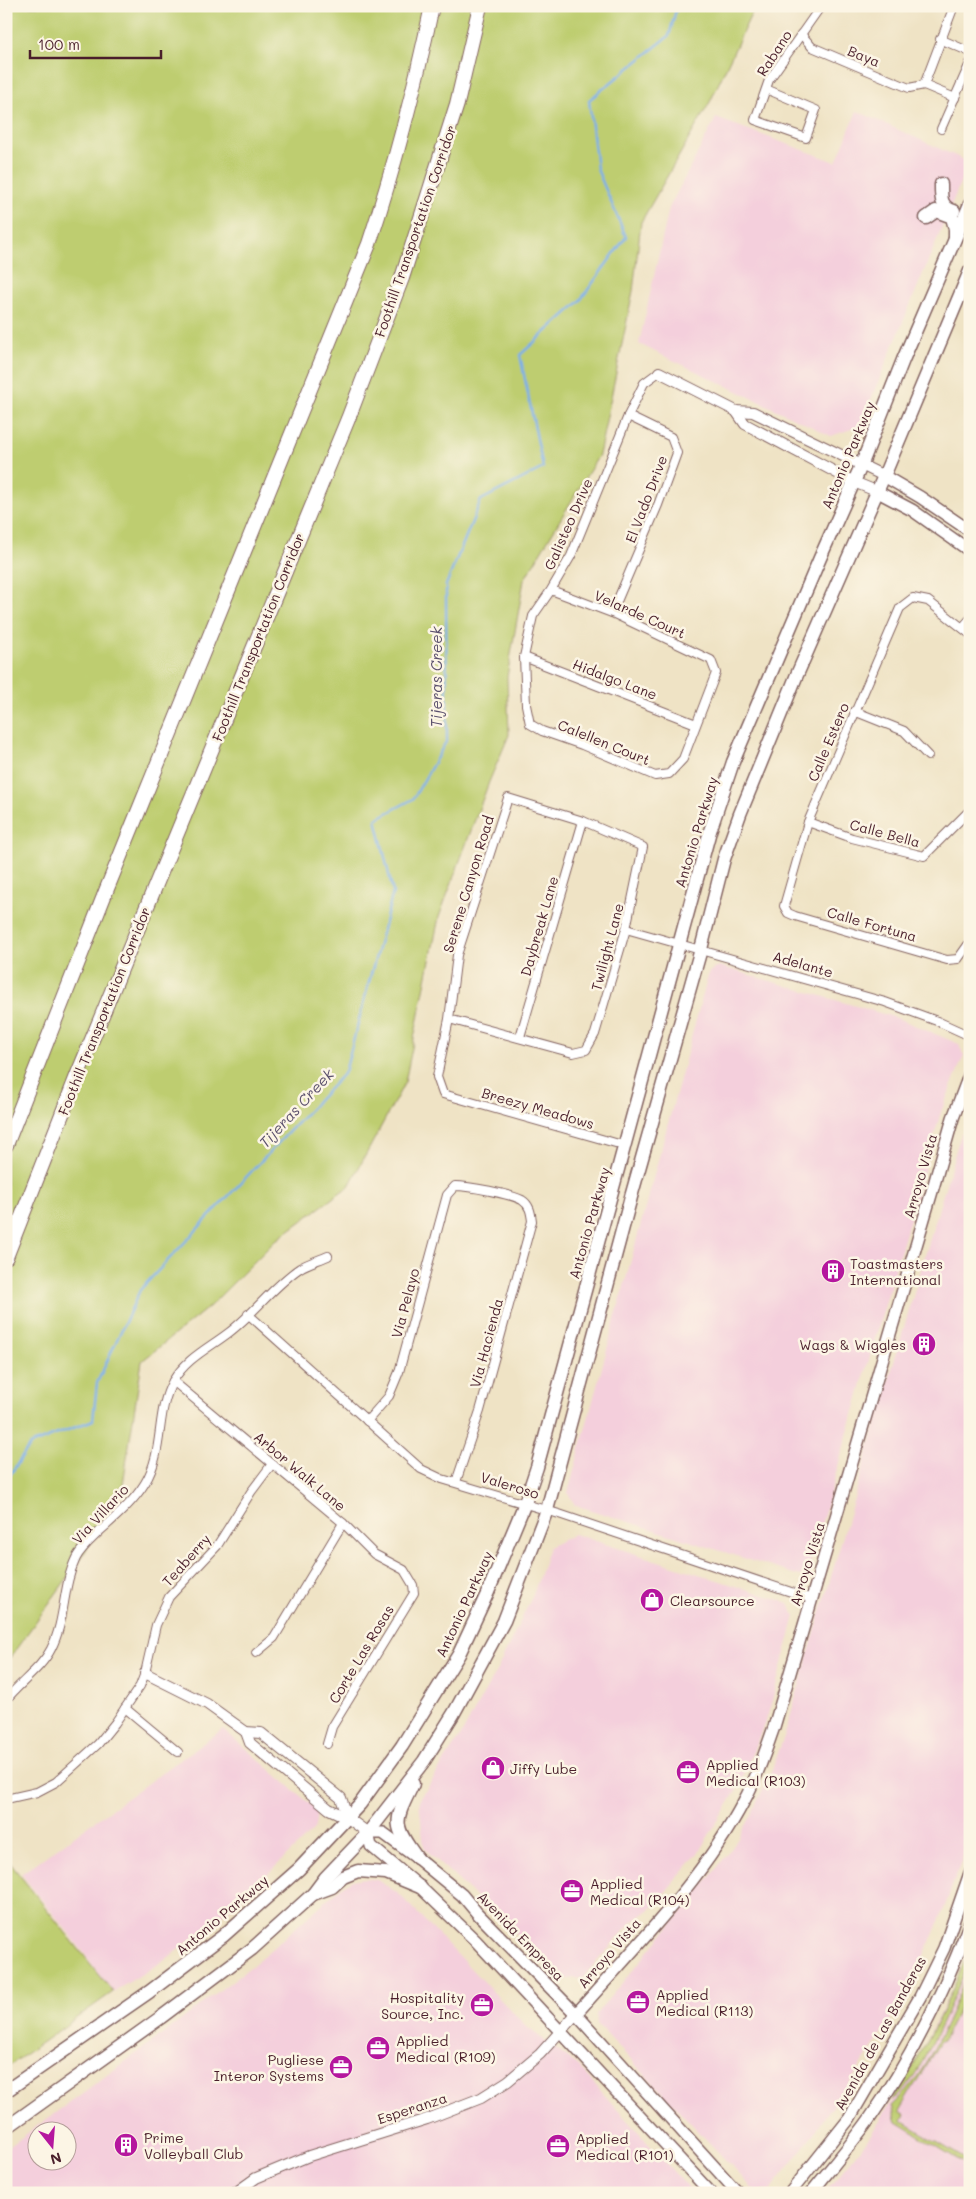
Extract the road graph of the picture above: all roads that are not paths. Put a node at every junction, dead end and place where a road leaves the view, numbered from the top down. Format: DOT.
graph roads {
  1 [pos="432,6"];
  2 [pos="480,6"];
  3 [pos="821,6"];
  4 [pos="954,6"];
  5 [pos="801,34"];
  6 [pos="940,40"];
  7 [pos="970,52"];
  8 [pos="970,63"];
  9 [pos="924,85"];
  10 [pos="766,89"];
  11 [pos="955,98"];
  12 [pos="942,129"];
  13 [pos="941,184"];
  14 [pos="970,204"];
  15 [pos="926,218"];
  16 [pos="954,240"];
  17 [pos="970,271"];
  18 [pos="659,372"];
  19 [pos="736,411"];
  20 [pos="628,416"];
  21 [pos="861,466"];
  22 [pos="884,476"];
  23 [pos="854,482"];
  24 [pos="876,491"];
  25 [pos="970,531"];
  26 [pos="970,551"];
  27 [pos="551,590"];
  28 [pos="612,613"];
  29 [pos="970,619"];
  30 [pos="963,627"];
  31 [pos="970,634"];
  32 [pos="524,657"];
  33 [pos="854,711"];
  34 [pos="530,724"];
  35 [pos="696,724"];
  36 [pos="928,756"];
  37 [pos="970,810"];
  38 [pos="582,821"];
  39 [pos="808,822"];
  40 [pos="784,906"];
  41 [pos="626,929"];
  42 [pos="970,942"];
  43 [pos="680,943"];
  44 [pos="701,949"];
  45 [pos="449,1020"];
  46 [pos="970,1036"];
  47 [pos="520,1037"];
  48 [pos="970,1073"];
  49 [pos="443,1094"];
  50 [pos="6,1145"];
  51 [pos="626,1146"];
  52 [pos="455,1186"];
  53 [pos="328,1256"];
  54 [pos="6,1257"];
  55 [pos="248,1314"];
  56 [pos="173,1381"];
  57 [pos="367,1421"];
  58 [pos="272,1464"];
  59 [pos="456,1482"];
  60 [pos="525,1503"];
  61 [pos="547,1510"];
  62 [pos="343,1524"];
  63 [pos="410,1578"];
  64 [pos="812,1599"];
  65 [pos="256,1652"];
  66 [pos="145,1673"];
  67 [pos="6,1700"];
  68 [pos="125,1708"];
  69 [pos="246,1732"];
  70 [pos="326,1744"];
  71 [pos="178,1752"];
  72 [pos="424,1762"];
  73 [pos="6,1799"];
  74 [pos="348,1818"];
  75 [pos="368,1833"];
  76 [pos="417,1858"];
  77 [pos="970,1874"];
  78 [pos="420,1887"];
  79 [pos="313,1894"];
  80 [pos="961,1899"];
  81 [pos="970,1922"];
  82 [pos="576,2014"];
  83 [pos="930,2018"];
  84 [pos="562,2032"];
  85 [pos="6,2091"];
  86 [pos="6,2128"];
  87 [pos="234,2193"];
  88 [pos="711,2193"];
  89 [pos="738,2193"];
  90 [pos="790,2193"];
  91 [pos="811,2193"];
  1 -- 50 [label="highway"];
  2 -- 54 [label="highway, Foothill Transportation Corridor"];
  3 -- 5 [label="street, Rabano"];
  4 -- 6 [label="street"];
  5 -- 9 [label="street, Baya"];
  5 -- 10 [label="street, Rabano"];
  6 -- 7 [label="street"];
  6 -- 9 [label="street"];
  8 -- 11 [label="street"];
  9 -- 11 [label="street"];
  10 -- 10 [label="street, Rabano"];
  11 -- 12 [label="street"];
  13 -- 14 [label="main road"];
  14 -- 16 [label="main road, Antonio Parkway"];
  15 -- 16 [label="main road"];
  16 -- 21 [label="main road, Antonio Parkway"];
  17 -- 22 [label="main road"];
  18 -- 19 [label="street"];
  18 -- 20 [label="street, Galisteo Drive"];
  19 -- 21 [label="street"];
  19 -- 23 [label="street"];
  20 -- 27 [label="street, Galisteo Drive"];
  20 -- 28 [label="street, El Vado Drive"];
  21 -- 22 [label="street"];
  21 -- 23 [label="main road, Antonio Parkway"];
  22 -- 24 [label="main road"];
  22 -- 25 [label="main road"];
  23 -- 24 [label="street"];
  23 -- 43 [label="main road, Antonio Parkway"];
  24 -- 26 [label="main road"];
  24 -- 44 [label="main road"];
  27 -- 28 [label="street, Velarde Court"];
  27 -- 32 [label="street, Galisteo Drive"];
  28 -- 35 [label="street, Velarde Court"];
  29 -- 30 [label="street"];
  30 -- 31 [label="street"];
  30 -- 33 [label="street, Calle Estero"];
  32 -- 34 [label="street, Galisteo Drive"];
  32 -- 35 [label="street, Hidalgo Lane"];
  33 -- 36 [label="street"];
  33 -- 39 [label="street, Calle Estero"];
  34 -- 35 [label="street, Calellen Court"];
  37 -- 39 [label="street, Calle Bella"];
  38 -- 41 [label="street, Twilight Lane"];
  38 -- 45 [label="street, Serene Canyon Road"];
  38 -- 47 [label="street, Daybreak Lane"];
  39 -- 40 [label="street, Calle Estero"];
  40 -- 42 [label="street, Calle Fortuna"];
  41 -- 43 [label="street, Adelante"];
  41 -- 47 [label="street, Twilight Lane"];
  43 -- 44 [label="street, Adelante"];
  43 -- 51 [label="main road, Antonio Parkway"];
  44 -- 46 [label="street, Adelante"];
  44 -- 61 [label="main road"];
  45 -- 47 [label="street"];
  45 -- 49 [label="street, Serene Canyon Road"];
  48 -- 64 [label="main road, Arroyo Vista"];
  49 -- 51 [label="street, Breezy Meadows"];
  51 -- 60 [label="main road, Antonio Parkway"];
  52 -- 57 [label="street, Via Pelayo"];
  52 -- 59 [label="street, Via Hacienda"];
  53 -- 55 [label="street, Via Villario"];
  55 -- 56 [label="street, Via Villario"];
  55 -- 57 [label="street, Valeroso"];
  56 -- 58 [label="street, Arbor Walk Lane"];
  56 -- 67 [label="street, Via Villario"];
  57 -- 59 [label="street, Valeroso"];
  58 -- 62 [label="street, Arbor Walk Lane"];
  58 -- 66 [label="street, Teaberry"];
  59 -- 60 [label="street, Valeroso"];
  60 -- 61 [label="street, Valeroso"];
  60 -- 74 [label="main road, Antonio Parkway"];
  61 -- 64 [label="street, Valeroso"];
  61 -- 72 [label="main road"];
  62 -- 63 [label="street, Arbor Walk Lane"];
  62 -- 65 [label="street"];
  63 -- 70 [label="street, Corte Las Rosas"];
  64 -- 82 [label="main road, Arroyo Vista"];
  66 -- 68 [label="street, Teaberry"];
  66 -- 69 [label="street, Avenida Empresa"];
  68 -- 71 [label="street"];
  68 -- 73 [label="street, Teaberry"];
  69 -- 74 [label="street, Avenida Empresa"];
  69 -- 74 [label="street, Avenida Empresa"];
  72 -- 75 [label="main road"];
  72 -- 76 [label="main road"];
  74 -- 75 [label="street, Avenida Empresa"];
  74 -- 85 [label="main road, Antonio Parkway"];
  75 -- 76 [label="main road, Avenida Empresa"];
  75 -- 78 [label="main road, Avenida Empresa"];
  75 -- 79 [label="main road"];
  76 -- 82 [label="main road, Avenida Empresa"];
  77 -- 80 [label="main road, Avenida de Las Banderas"];
  78 -- 79 [label="main road"];
  78 -- 84 [label="main road, Avenida Empresa"];
  79 -- 86 [label="main road"];
  80 -- 83 [label="main road"];
  80 -- 90 [label="main road, Avenida de Las Banderas"];
  81 -- 83 [label="main road"];
  82 -- 84 [label="street, Esperanza"];
  82 -- 89 [label="main road, Avenida Empresa"];
  83 -- 91 [label="main road"];
  84 -- 87 [label="street, Esperanza"];
  84 -- 88 [label="main road, Avenida Empresa"];
}
